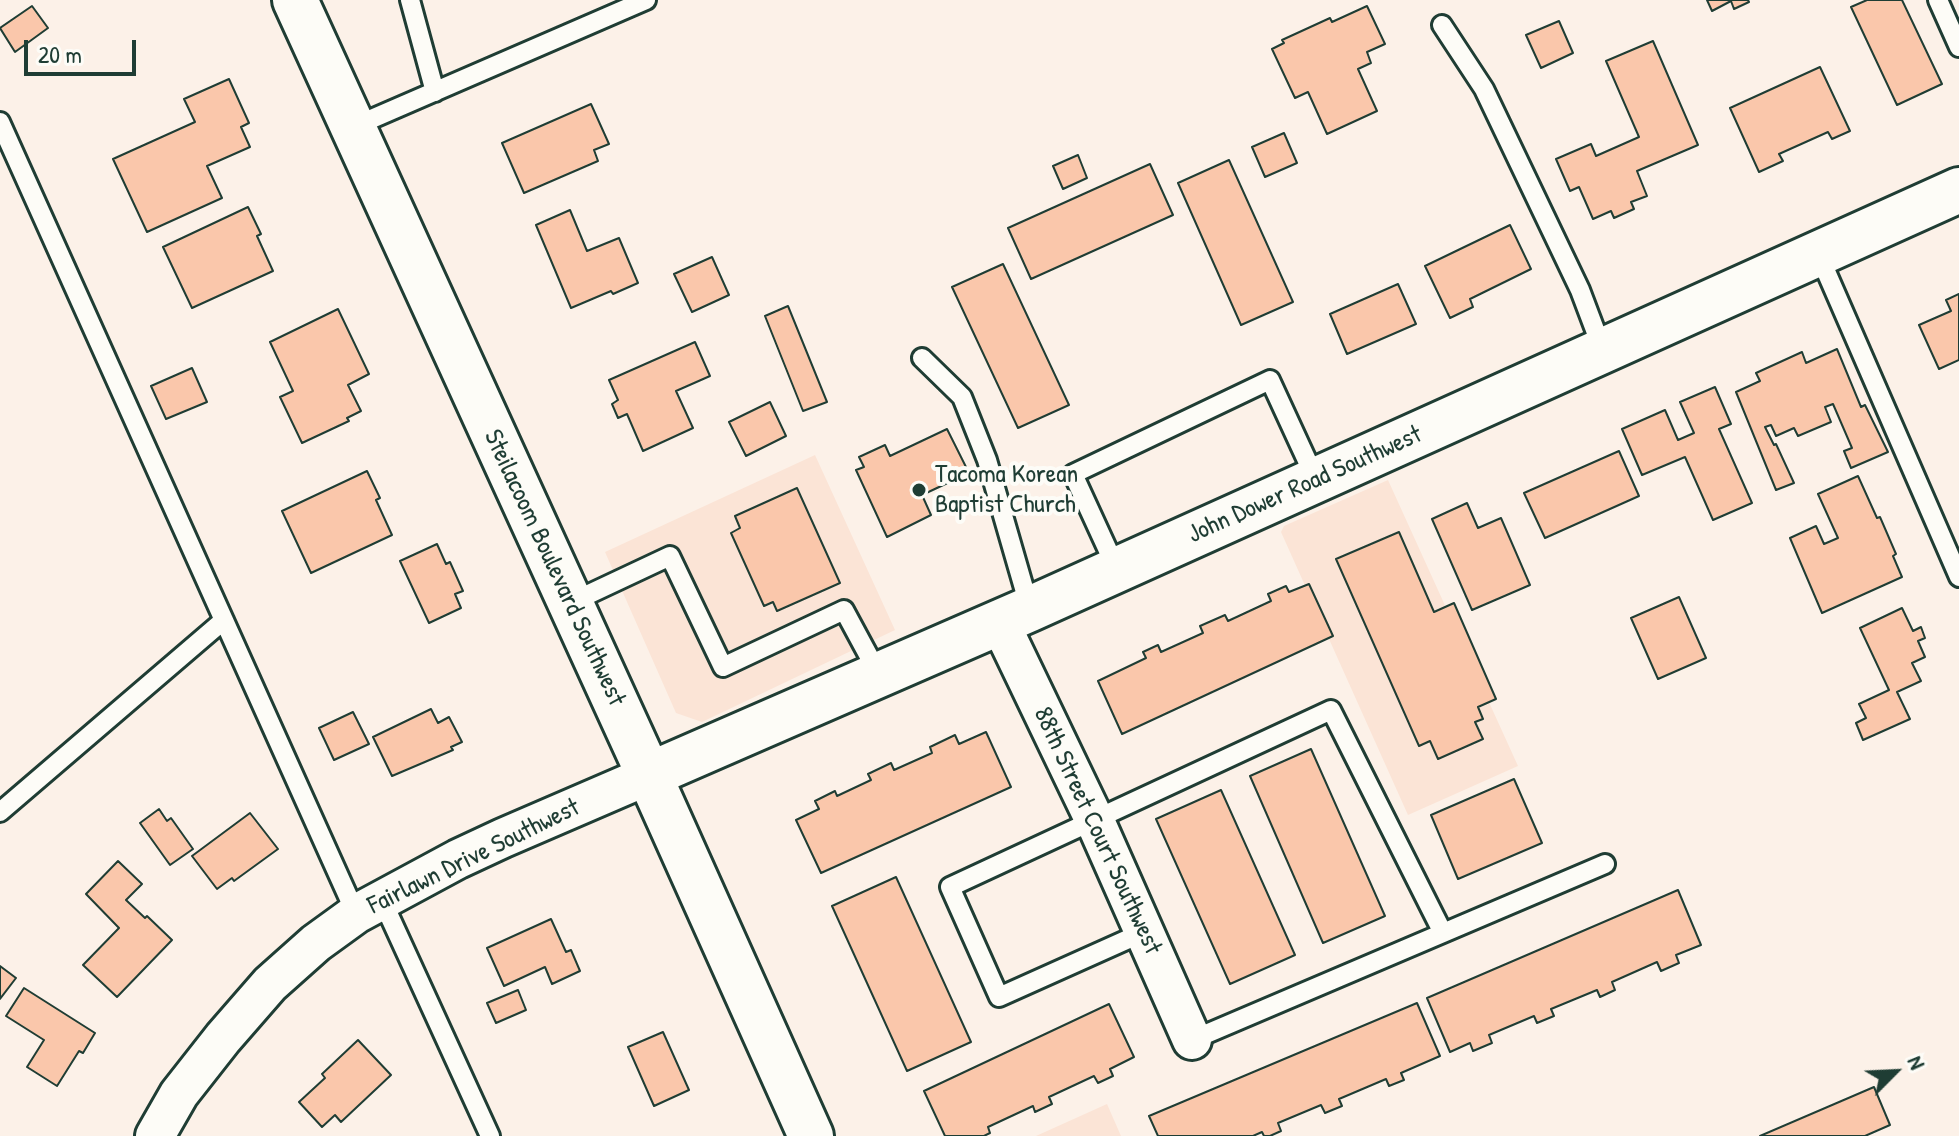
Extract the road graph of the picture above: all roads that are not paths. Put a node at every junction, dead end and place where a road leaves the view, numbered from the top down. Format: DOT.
graph roads {
  1 [pos="295,0"];
  2 [pos="410,0"];
  3 [pos="646,0"];
  4 [pos="1938,0"];
  5 [pos="1442,25"];
  6 [pos="1959,47"];
  7 [pos="435,92"];
  8 [pos="0,122"];
  9 [pos="353,127"];
  10 [pos="1959,190"];
  11 [pos="1818,253"];
  12 [pos="1603,351"];
  13 [pos="922,358"];
  14 [pos="1316,480"];
  15 [pos="1117,570"];
  16 [pos="1959,577"];
  17 [pos="570,603"];
  18 [pos="1015,616"];
  19 [pos="224,620"];
  20 [pos="879,675"];
  21 [pos="649,775"];
  22 [pos="0,812"];
  23 [pos="1095,821"];
  24 [pos="1605,864"];
  25 [pos="369,907"];
  26 [pos="1144,932"];
  27 [pos="1443,933"];
  28 [pos="1192,1040"];
  29 [pos="155,1136"];
  30 [pos="490,1136"];
  31 [pos="811,1136"];
  1 -- 9 [label="street, Steilacoom Boulevard Southwest"];
  2 -- 7 [label="lane"];
  3 -- 7 [label="lane"];
  4 -- 6 [label="lane"];
  5 -- 12 [label="lane"];
  7 -- 9 [label="lane"];
  8 -- 19 [label="lane"];
  9 -- 17 [label="street, Steilacoom Boulevard Southwest"];
  10 -- 11 [label="street, John Dower Road Southwest"];
  11 -- 12 [label="street, John Dower Road Southwest"];
  11 -- 16 [label="lane"];
  12 -- 14 [label="street, John Dower Road Southwest"];
  13 -- 18 [label="lane"];
  14 -- 15 [label="street, John Dower Road Southwest"];
  14 -- 15 [label="lane"];
  15 -- 18 [label="street, John Dower Road Southwest"];
  17 -- 20 [label="lane"];
  17 -- 21 [label="street, Steilacoom Boulevard Southwest"];
  18 -- 20 [label="street, John Dower Road Southwest"];
  18 -- 23 [label="street, 88th Street Court Southwest"];
  19 -- 22 [label="lane"];
  19 -- 25 [label="lane"];
  20 -- 21 [label="street, John Dower Road Southwest"];
  21 -- 25 [label="street, Fairlawn Drive Southwest"];
  21 -- 31 [label="street, Steilacoom Boulevard Southwest"];
  23 -- 26 [label="street, 88th Street Court Southwest"];
  23 -- 26 [label="lane"];
  23 -- 27 [label="lane"];
  24 -- 27 [label="lane"];
  25 -- 29 [label="street, Fairlawn Drive Southwest"];
  25 -- 30 [label="lane"];
  26 -- 28 [label="street, 88th Street Court Southwest"];
  27 -- 28 [label="lane"];
}
